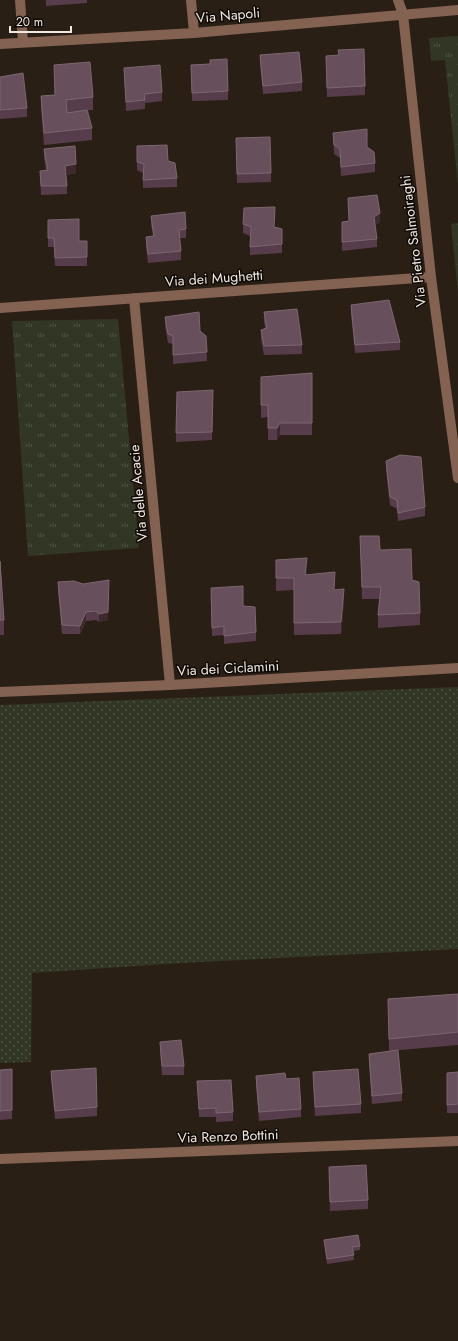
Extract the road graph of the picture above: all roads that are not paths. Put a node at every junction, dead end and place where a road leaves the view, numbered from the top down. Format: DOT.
graph roads {
  1 [pos="20,0"];
  2 [pos="191,0"];
  3 [pos="398,0"];
  4 [pos="458,10"];
  5 [pos="402,14"];
  6 [pos="194,33"];
  7 [pos="23,42"];
  8 [pos="0,44"];
  9 [pos="431,277"];
  10 [pos="134,298"];
  11 [pos="0,308"];
  12 [pos="458,478"];
  13 [pos="458,668"];
  14 [pos="170,685"];
  15 [pos="0,692"];
  16 [pos="458,1141"];
  17 [pos="0,1159"];
  1 -- 7 [label="street"];
  2 -- 6 [label="street"];
  3 -- 5 [label="street, Via Pietro Salmoiraghi"];
  4 -- 5 [label="street, Via Napoli"];
  5 -- 6 [label="street, Via Napoli"];
  5 -- 9 [label="street, Via Pietro Salmoiraghi"];
  6 -- 7 [label="street, Via Napoli"];
  7 -- 8 [label="street, Via Napoli"];
  9 -- 10 [label="street, Via dei Mughetti"];
  9 -- 12 [label="street, Via Pietro Salmoiraghi"];
  10 -- 11 [label="street, Via dei Mughetti"];
  10 -- 14 [label="street, Via delle Acacie"];
  13 -- 14 [label="street, Via dei Ciclamini"];
  14 -- 15 [label="street, Via dei Ciclamini"];
  16 -- 17 [label="street, Via Renzo Bottini"];
}
